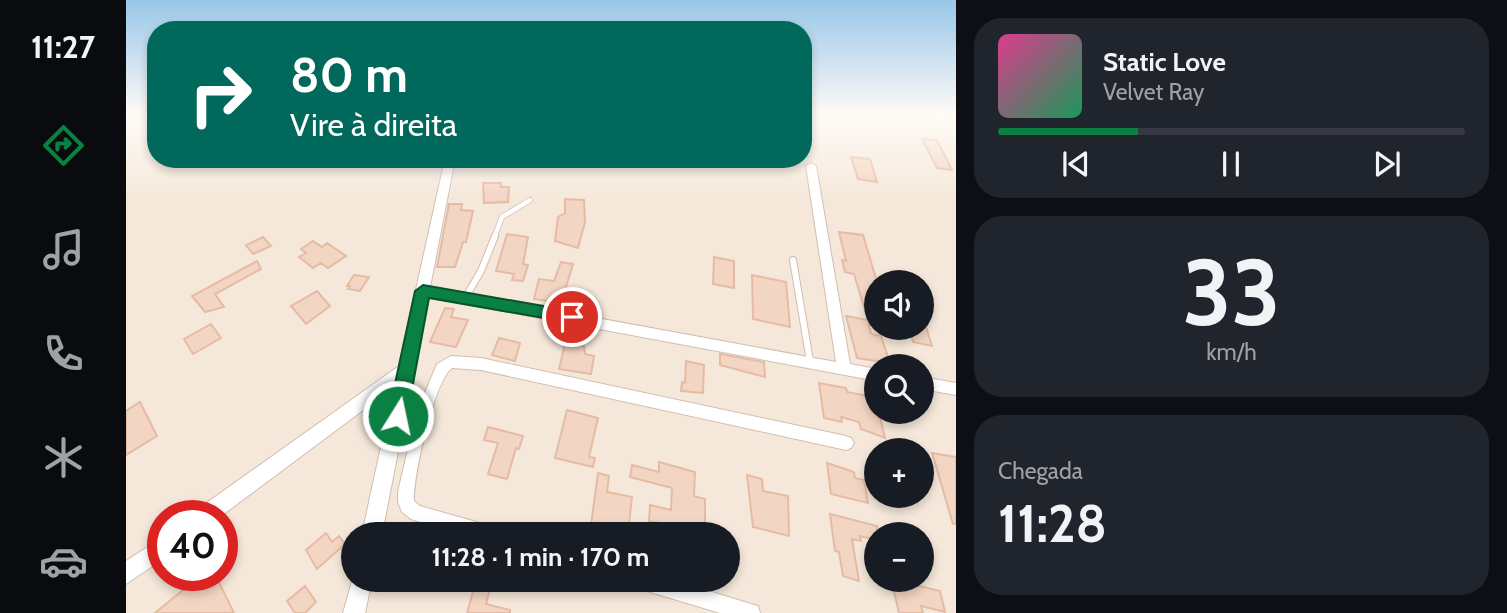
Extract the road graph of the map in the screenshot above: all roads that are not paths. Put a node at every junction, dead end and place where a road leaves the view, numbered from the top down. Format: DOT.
graph roads {
  1 [pos="448,168"];
  2 [pos="811,168"];
  3 [pos="530,200"];
  4 [pos="793,260"];
  5 [pos="423,291"];
  6 [pos="465,298"];
  7 [pos="810,361"];
  8 [pos="844,368"];
  9 [pos="406,370"];
  10 [pos="864,372"];
  11 [pos="934,385"];
  12 [pos="956,389"];
  13 [pos="398,416"];
  14 [pos="424,416"];
  15 [pos="846,443"];
  16 [pos="227,500"];
  17 [pos="375,522"];
  18 [pos="447,522"];
  19 [pos="147,559"];
  20 [pos="126,574"];
  21 [pos="359,592"];
  22 [pos="681,592"];
  23 [pos="354,613"];
  24 [pos="751,613"];
  1 -- 5 [label="street"];
  2 -- 8 [label="street"];
  3 -- 6 [label="lane"];
  4 -- 7 [label="lane"];
  5 -- 6 [label="street"];
  5 -- 9 [label="street"];
  6 -- 7 [label="street"];
  7 -- 8 [label="street"];
  8 -- 10 [label="street"];
  9 -- 13 [label="street"];
  9 -- 16 [label="street"];
  11 -- 12 [label="street"];
  13 -- 14 [label="street"];
  13 -- 17 [label="street"];
  14 -- 15 [label="street"];
  14 -- 18 [label="street"];
  19 -- 20 [label="street"];
  21 -- 23 [label="street"];
  22 -- 24 [label="street"];
}
